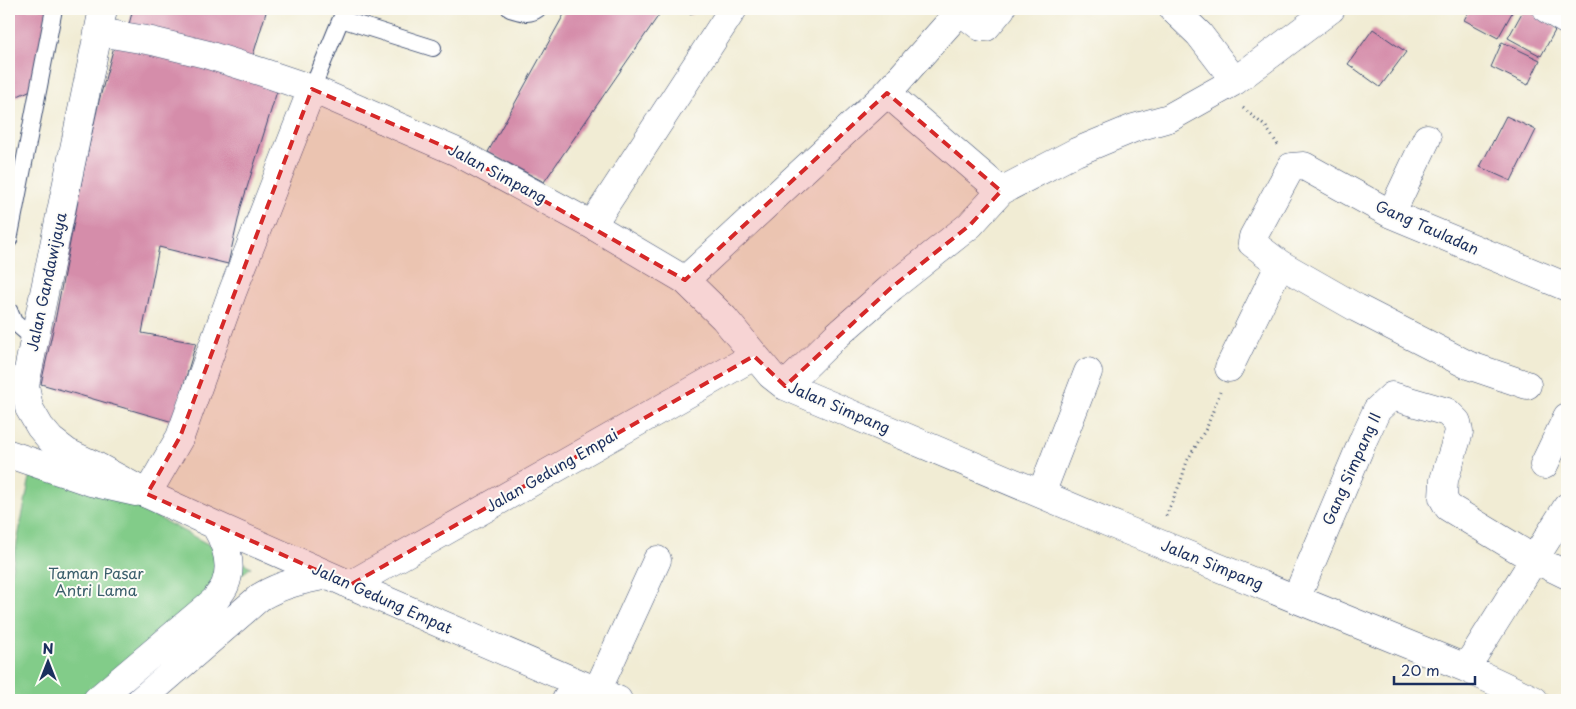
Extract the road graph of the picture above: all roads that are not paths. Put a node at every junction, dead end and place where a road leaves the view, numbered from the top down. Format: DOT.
graph roads {
  1 [pos="54,9"];
  2 [pos="510,9"];
  3 [pos="538,9"];
  4 [pos="733,9"];
  5 [pos="1001,9"];
  6 [pos="1331,9"];
  7 [pos="1547,9"];
  8 [pos="958,10"];
  9 [pos="1174,10"];
  10 [pos="343,14"];
  11 [pos="101,20"];
  12 [pos="1567,21"];
  13 [pos="433,48"];
  14 [pos="1229,85"];
  15 [pos="312,90"];
  16 [pos="887,93"];
  17 [pos="1427,138"];
  18 [pos="1001,191"];
  19 [pos="1391,214"];
  20 [pos="592,225"];
  21 [pos="9,240"];
  22 [pos="1280,264"];
  23 [pos="685,280"];
  24 [pos="1567,287"];
  25 [pos="9,310"];
  26 [pos="35,340"];
  27 [pos="754,356"];
  28 [pos="1229,368"];
  29 [pos="1088,372"];
  30 [pos="1527,385"];
  31 [pos="784,386"];
  32 [pos="1567,417"];
  33 [pos="9,454"];
  34 [pos="1544,465"];
  35 [pos="147,494"];
  36 [pos="1041,494"];
  37 [pos="1567,507"];
  38 [pos="215,525"];
  39 [pos="1534,559"];
  40 [pos="657,560"];
  41 [pos="1567,575"];
  42 [pos="339,580"];
  43 [pos="1296,599"];
  44 [pos="1466,668"];
  45 [pos="589,694"];
  46 [pos="97,700"];
  47 [pos="141,700"];
  48 [pos="1534,700"];
  1 -- 21 [label="lane"];
  2 -- 3 [label="lane"];
  4 -- 20 [label="street"];
  5 -- 8 [label="street"];
  6 -- 14 [label="street"];
  7 -- 12 [label="street"];
  8 -- 16 [label="street"];
  9 -- 14 [label="street"];
  10 -- 13 [label="lane"];
  10 -- 15 [label="lane"];
  11 -- 15 [label="street, Jalan Simpang"];
  11 -- 26 [label="street, Jalan Gandawijaya"];
  14 -- 18 [label="street"];
  15 -- 20 [label="street, Jalan Simpang"];
  15 -- 35 [label="street"];
  16 -- 18 [label="street"];
  16 -- 23 [label="street"];
  17 -- 19 [label="street"];
  18 -- 31 [label="street"];
  19 -- 22 [label="street, Gang Tauladan"];
  19 -- 24 [label="street, Gang Tauladan"];
  20 -- 23 [label="street, Jalan Simpang"];
  22 -- 28 [label="street"];
  22 -- 30 [label="street"];
  23 -- 27 [label="street, Jalan Simpang"];
  25 -- 26 [label="lane"];
  26 -- 35 [label="street, Jalan Gandawijaya"];
  27 -- 31 [label="street, Jalan Simpang"];
  27 -- 42 [label="street, Jalan Gedung Empai"];
  29 -- 36 [label="street"];
  31 -- 36 [label="street, Jalan Simpang"];
  32 -- 34 [label="street"];
  33 -- 35 [label="street"];
  35 -- 38 [label="street, Jalan Gedung Empat"];
  36 -- 43 [label="street, Jalan Simpang"];
  37 -- 39 [label="street"];
  38 -- 42 [label="street, Jalan Gedung Empat"];
  38 -- 46 [label="street"];
  39 -- 41 [label="street, Gang Simpang II"];
  39 -- 43 [label="street, Gang Simpang II"];
  39 -- 44 [label="street"];
  40 -- 45 [label="street"];
  42 -- 45 [label="street, Jalan Gedung Empat"];
  42 -- 47 [label="street, Jalan Gedung Empai"];
  43 -- 44 [label="street, Jalan Simpang"];
  44 -- 48 [label="street, Jalan Simpang"];
}
